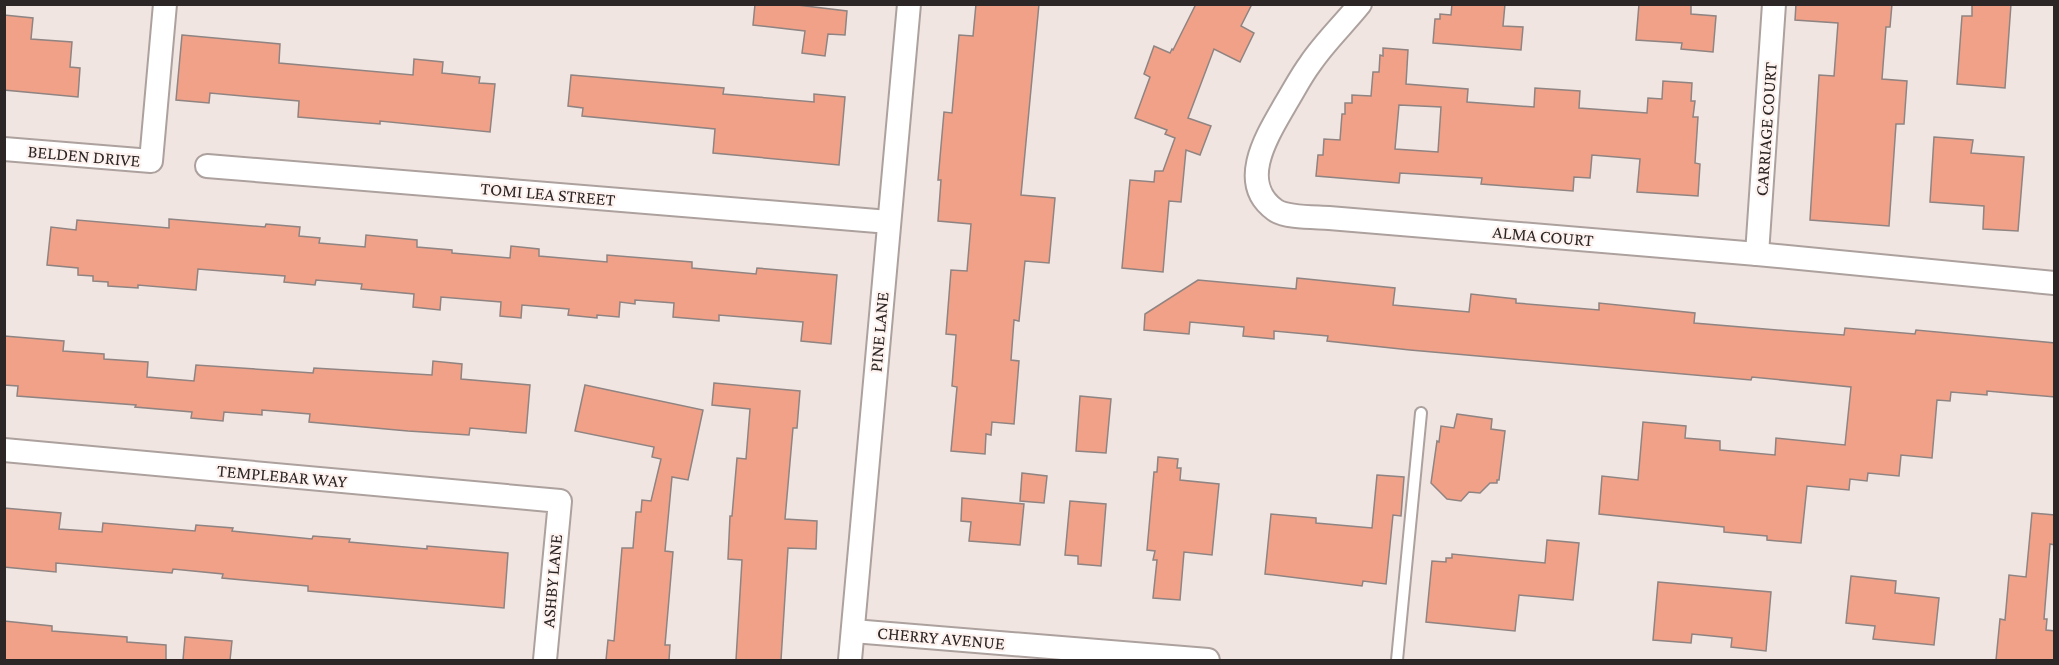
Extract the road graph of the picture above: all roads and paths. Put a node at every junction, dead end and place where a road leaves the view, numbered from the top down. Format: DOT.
graph roads {
  1 [pos="165,4"];
  2 [pos="909,4"];
  3 [pos="1360,4"];
  4 [pos="1774,4"];
  5 [pos="4,149"];
  6 [pos="207,166"];
  7 [pos="889,222"];
  8 [pos="1757,254"];
  9 [pos="2055,283"];
  10 [pos="1421,413"];
  11 [pos="4,450"];
  12 [pos="560,501"];
  13 [pos="852,631"];
  14 [pos="545,660"];
  15 [pos="850,660"];
  16 [pos="1208,660"];
  17 [pos="1396,660"];
  1 -- 5 [label="street, BELDEN DRIVE"];
  2 -- 7 [label="street, PINE LANE"];
  3 -- 8 [label="street, ALMA COURT"];
  4 -- 8 [label="street, CARRIAGE COURT"];
  6 -- 7 [label="street, TOMI LEA STREET"];
  7 -- 13 [label="street, PINE LANE"];
  8 -- 9 [label="street, ALMA COURT"];
  10 -- 17 [label="lane"];
  11 -- 12 [label="street, TEMPLEBAR WAY"];
  12 -- 14 [label="street, ASHBY LANE"];
  13 -- 15 [label="street, PINE LANE"];
  13 -- 16 [label="street, CHERRY AVENUE"];
}
